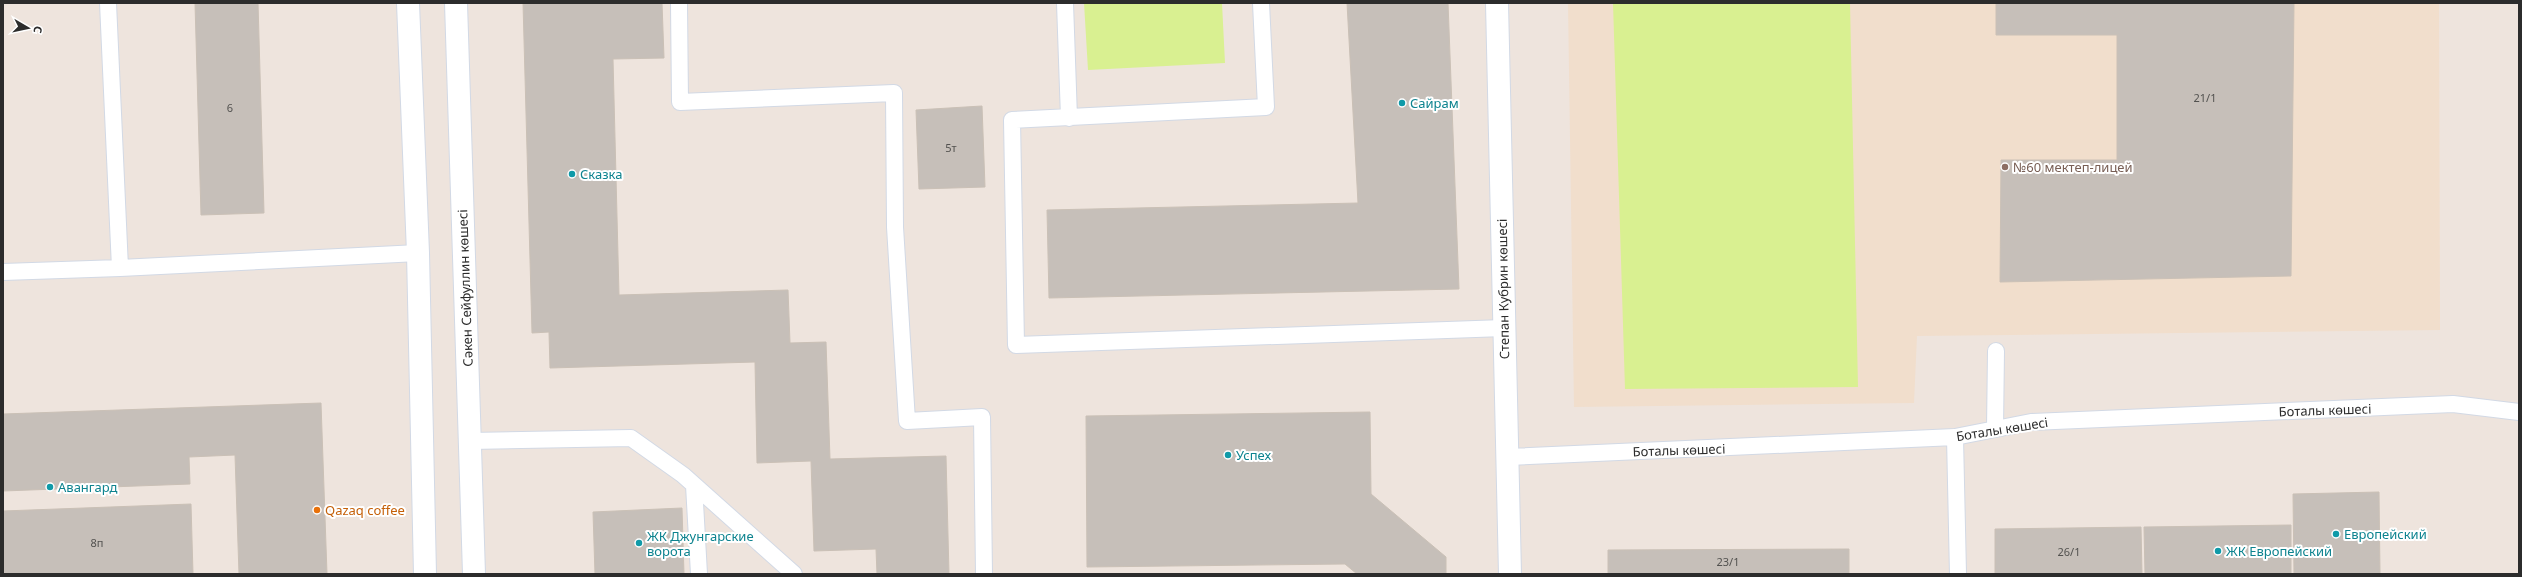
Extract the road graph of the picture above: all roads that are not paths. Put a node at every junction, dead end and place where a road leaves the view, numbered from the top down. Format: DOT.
graph roads {
  1 [pos="108,3"];
  2 [pos="408,3"];
  3 [pos="456,3"];
  4 [pos="678,3"];
  5 [pos="1065,3"];
  6 [pos="1262,3"];
  7 [pos="1497,3"];
  8 [pos="1069,118"];
  9 [pos="418,253"];
  10 [pos="120,268"];
  11 [pos="3,272"];
  12 [pos="1504,328"];
  13 [pos="1996,351"];
  14 [pos="2519,412"];
  15 [pos="1995,429"];
  16 [pos="1956,437"];
  17 [pos="470,441"];
  18 [pos="1508,457"];
  19 [pos="694,485"];
  20 [pos="425,574"];
  21 [pos="474,574"];
  22 [pos="699,574"];
  23 [pos="794,574"];
  24 [pos="984,574"];
  25 [pos="1510,574"];
  26 [pos="1958,574"];
  1 -- 10 [label="lane"];
  2 -- 9 [label="main road"];
  3 -- 17 [label="main road, Сәкен Сейфуллин көшесі"];
  4 -- 24 [label="lane"];
  5 -- 8 [label="lane"];
  6 -- 8 [label="lane"];
  7 -- 12 [label="main road, Степан Кубрин көшесі"];
  8 -- 12 [label="lane"];
  9 -- 10 [label="lane"];
  9 -- 20 [label="main road"];
  10 -- 11 [label="lane"];
  12 -- 18 [label="main road, Степан Кубрин көшесі"];
  13 -- 15 [label="lane"];
  14 -- 15 [label="lane, Боталы көшесі"];
  15 -- 16 [label="lane, Боталы көшесі"];
  16 -- 18 [label="lane, Боталы көшесі"];
  16 -- 26 [label="lane"];
  17 -- 19 [label="lane"];
  17 -- 21 [label="main road, Сәкен Сейфуллин көшесі"];
  18 -- 25 [label="main road, Степан Кубрин көшесі"];
  19 -- 22 [label="lane"];
  19 -- 23 [label="lane"];
}
